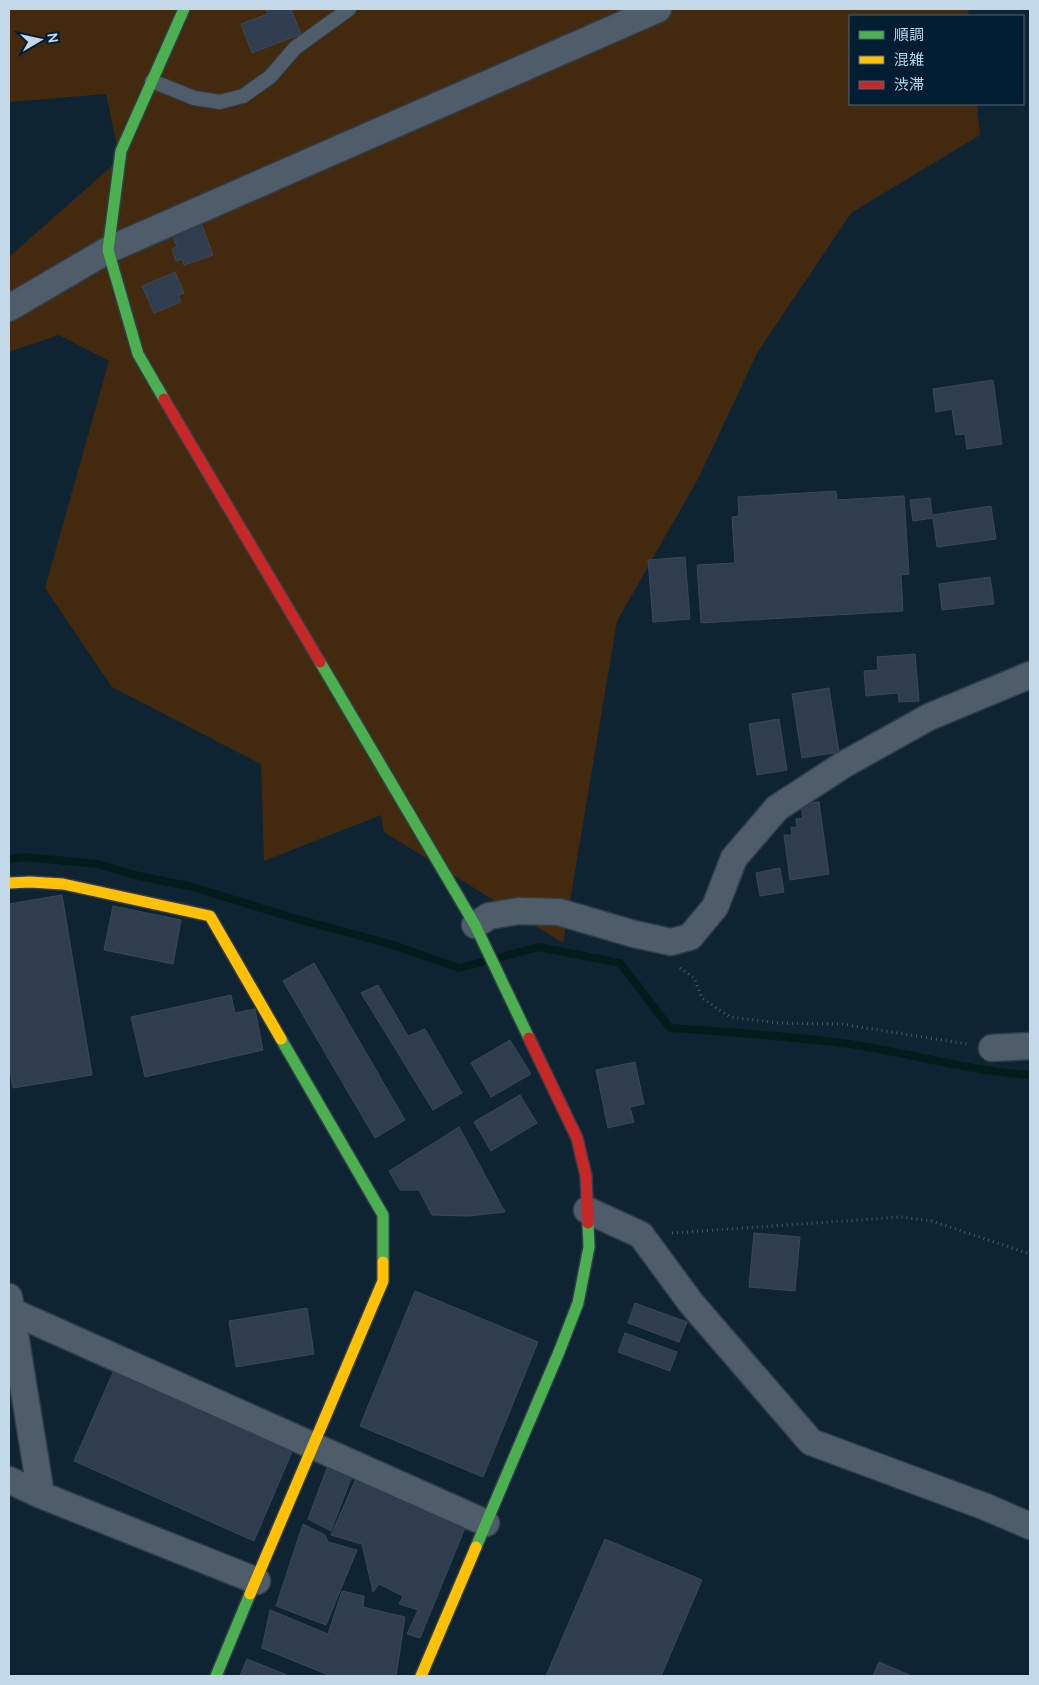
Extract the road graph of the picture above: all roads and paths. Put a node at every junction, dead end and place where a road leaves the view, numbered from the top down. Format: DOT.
graph roads {
  1 [pos="184,9"];
  2 [pos="349,9"];
  3 [pos="658,9"];
  4 [pos="152,81"];
  5 [pos="108,250"];
  6 [pos="9,308"];
  7 [pos="1030,675"];
  8 [pos="9,883"];
  9 [pos="475,924"];
  10 [pos="679,967"];
  11 [pos="1030,1046"];
  12 [pos="992,1048"];
  13 [pos="587,1210"];
  14 [pos="641,1235"];
  15 [pos="1030,1254"];
  16 [pos="10,1304"];
  17 [pos="313,1446"];
  18 [pos="9,1480"];
  19 [pos="41,1495"];
  20 [pos="486,1523"];
  21 [pos="1030,1526"];
  22 [pos="257,1581"];
  23 [pos="216,1676"];
  24 [pos="421,1676"];
  1 -- 4 [label="street"];
  2 -- 4 [label="lane"];
  3 -- 5 [label="street"];
  4 -- 5 [label="street"];
  5 -- 6 [label="street"];
  5 -- 9 [label="street"];
  7 -- 9 [label="street"];
  8 -- 17 [label="street"];
  9 -- 13 [label="street"];
  10 -- 12 [label="path"];
  11 -- 12 [label="street"];
  13 -- 14 [label="street"];
  13 -- 20 [label="street"];
  14 -- 15 [label="path"];
  14 -- 21 [label="street"];
  16 -- 17 [label="street"];
  16 -- 19 [label="street"];
  17 -- 20 [label="street"];
  17 -- 22 [label="street"];
  18 -- 19 [label="street"];
  19 -- 22 [label="street"];
  20 -- 24 [label="street"];
  22 -- 23 [label="street"];
}
